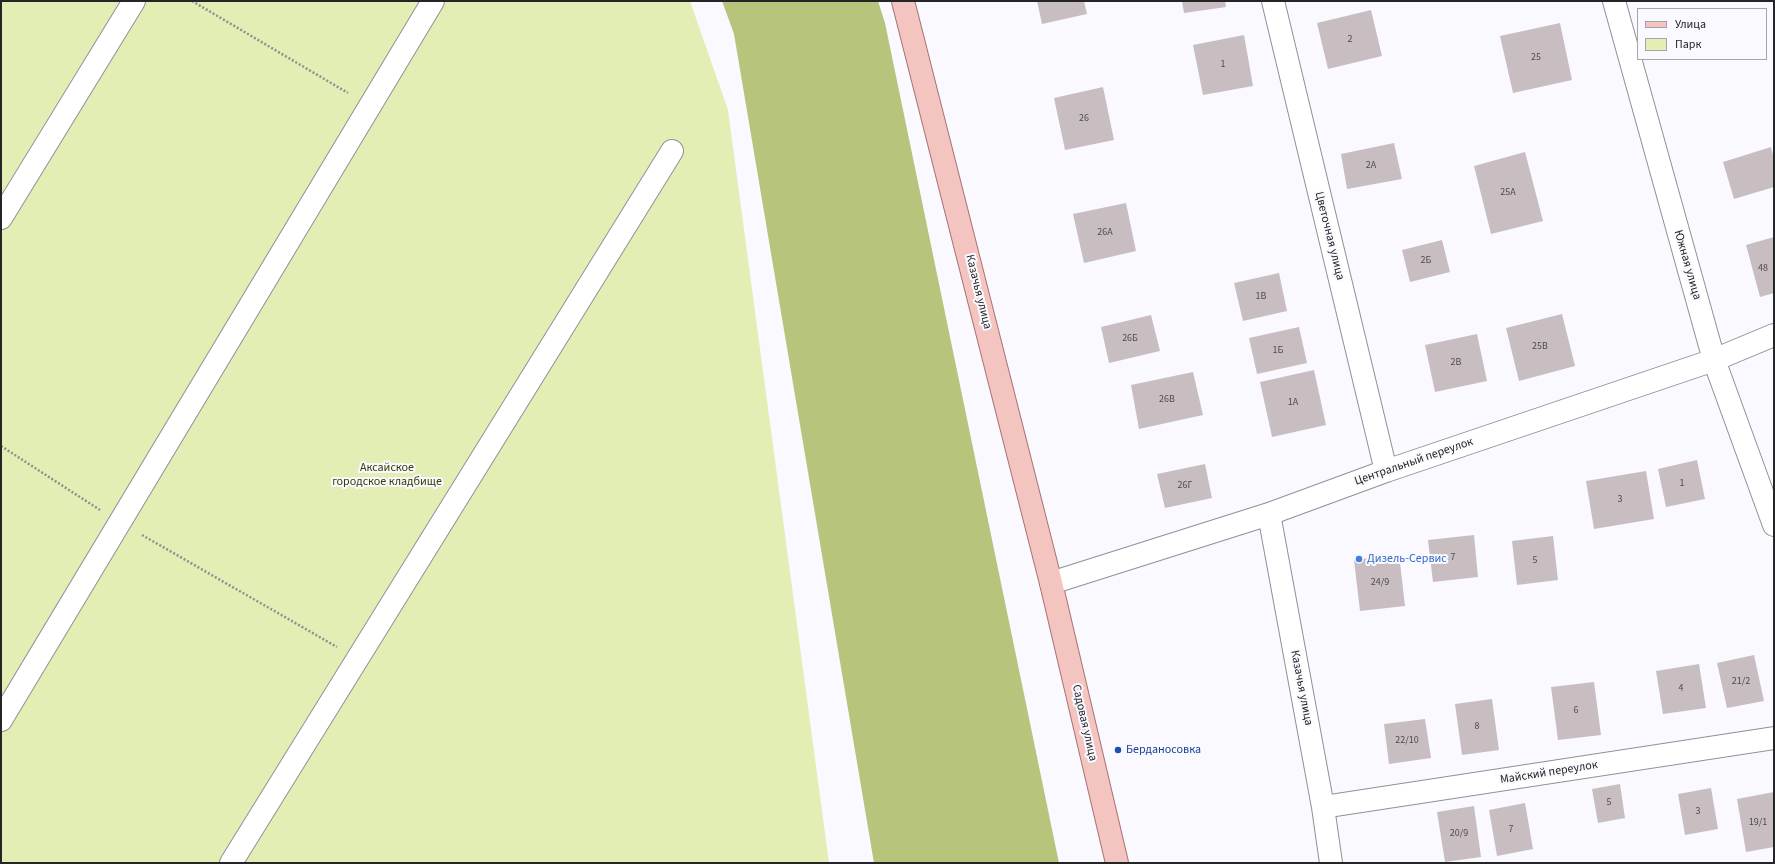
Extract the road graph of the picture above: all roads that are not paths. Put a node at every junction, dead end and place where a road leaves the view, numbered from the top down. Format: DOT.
graph roads {
  1 [pos="134,1"];
  2 [pos="432,1"];
  3 [pos="903,1"];
  4 [pos="1272,1"];
  5 [pos="1614,1"];
  6 [pos="672,152"];
  7 [pos="1,218"];
  8 [pos="1774,335"];
  9 [pos="1714,360"];
  10 [pos="1386,471"];
  11 [pos="1269,514"];
  12 [pos="1774,525"];
  13 [pos="1051,583"];
  14 [pos="1,720"];
  15 [pos="1774,738"];
  16 [pos="1323,807"];
  17 [pos="231,863"];
  18 [pos="1117,863"];
  19 [pos="1332,863"];
  1 -- 7 [label="street"];
  2 -- 14 [label="street"];
  3 -- 13 [label="main road, Казачья улица"];
  4 -- 10 [label="street, Цветочная улица"];
  5 -- 9 [label="street, Южная улица"];
  6 -- 17 [label="street"];
  8 -- 9 [label="street, Центральный переулок"];
  9 -- 10 [label="street, Центральный переулок"];
  9 -- 12 [label="street, Южная улица"];
  10 -- 11 [label="street, Центральный переулок"];
  11 -- 13 [label="street, Центральный переулок"];
  11 -- 16 [label="street, Казачья улица"];
  13 -- 18 [label="main road, Садовая улица"];
  15 -- 16 [label="street, Майский переулок"];
  16 -- 19 [label="street, Казачья улица"];
}
